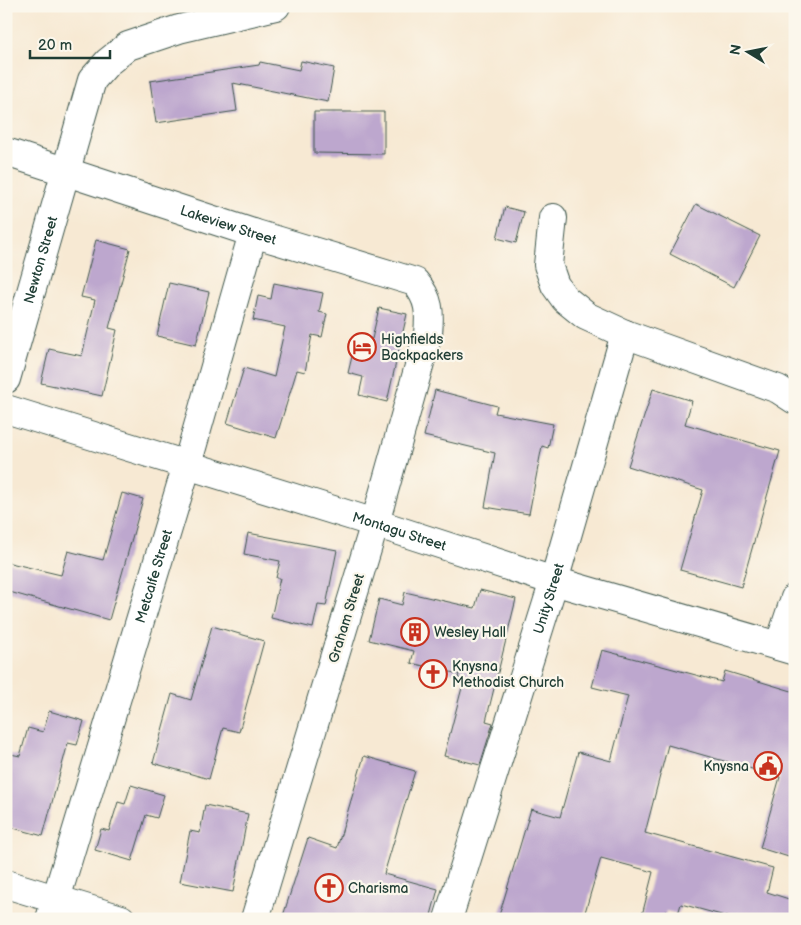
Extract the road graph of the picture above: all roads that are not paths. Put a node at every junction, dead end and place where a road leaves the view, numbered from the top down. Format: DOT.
graph roads {
  1 [pos="276,6"];
  2 [pos="6,152"];
  3 [pos="67,172"];
  4 [pos="553,218"];
  5 [pos="253,233"];
  6 [pos="429,316"];
  7 [pos="625,334"];
  8 [pos="6,379"];
  9 [pos="795,400"];
  10 [pos="6,409"];
  11 [pos="187,465"];
  12 [pos="375,523"];
  13 [pos="554,581"];
  14 [pos="795,598"];
  15 [pos="787,648"];
  16 [pos="6,884"];
  17 [pos="53,908"];
  18 [pos="121,919"];
  19 [pos="255,919"];
  20 [pos="448,919"];
  1 -- 3 [label="street, Newton Street"];
  2 -- 3 [label="street, Lakeview Street"];
  3 -- 5 [label="street, Lakeview Street"];
  3 -- 8 [label="street, Newton Street"];
  4 -- 7 [label="street"];
  5 -- 6 [label="street, Lakeview Street"];
  5 -- 11 [label="street, Metcalfe Street"];
  6 -- 12 [label="street, Graham Street"];
  7 -- 9 [label="street"];
  7 -- 13 [label="street, Unity Street"];
  10 -- 11 [label="street, Montagu Street"];
  11 -- 12 [label="street, Montagu Street"];
  11 -- 17 [label="street, Metcalfe Street"];
  12 -- 13 [label="street, Montagu Street"];
  12 -- 19 [label="street, Graham Street"];
  13 -- 15 [label="street, Montagu Street"];
  13 -- 20 [label="street, Unity Street"];
  14 -- 15 [label="street"];
  16 -- 17 [label="street"];
  17 -- 18 [label="street"];
}
